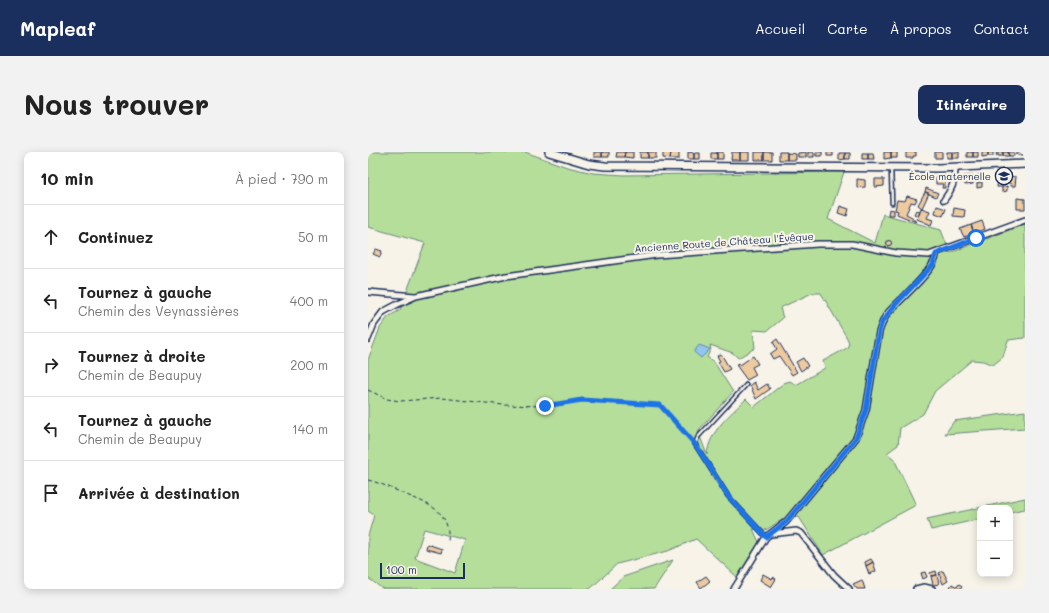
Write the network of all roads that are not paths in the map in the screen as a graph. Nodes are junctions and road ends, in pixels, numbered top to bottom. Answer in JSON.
{"nodes":[{"id":1,"x":549,"y":152,"type":"edge"},
{"id":2,"x":1025,"y":164,"type":"edge"},
{"id":3,"x":891,"y":167,"type":"junction"},
{"id":4,"x":955,"y":168,"type":"junction"},
{"id":5,"x":944,"y":200,"type":"dead end"},
{"id":6,"x":892,"y":203,"type":"dead end"},
{"id":7,"x":1025,"y":220,"type":"edge"},
{"id":8,"x":936,"y":254,"type":"junction"},
{"id":9,"x":368,"y":292,"type":"edge"},
{"id":10,"x":416,"y":296,"type":"junction"},
{"id":11,"x":368,"y":339,"type":"edge"},
{"id":12,"x":746,"y":385,"type":"dead end"},
{"id":13,"x":769,"y":535,"type":"junction"},
{"id":14,"x":734,"y":589,"type":"edge"},
{"id":15,"x":849,"y":589,"type":"edge"},
{"id":16,"x":916,"y":589,"type":"edge"},
{"id":17,"x":932,"y":589,"type":"edge"}],
"edges":[{"from":1,"to":3,"type":"main road"},
{"from":2,"to":4,"type":"main road"},
{"from":3,"to":4,"type":"main road"},
{"from":3,"to":6,"type":"lane"},
{"from":4,"to":5,"type":"street"},
{"from":7,"to":8,"type":"street","name":"Ancienne Route de Château l'Évêque"},
{"from":8,"to":10,"type":"street","name":"Ancienne Route de Château l'Évêque"},
{"from":8,"to":13,"type":"street"},
{"from":9,"to":10,"type":"street"},
{"from":10,"to":11,"type":"street","name":"Ancienne Route de Château l'Évêque"},
{"from":12,"to":13,"type":"lane"},
{"from":13,"to":14,"type":"street"},
{"from":13,"to":15,"type":"street"},
{"from":16,"to":17,"type":"street"}]}
